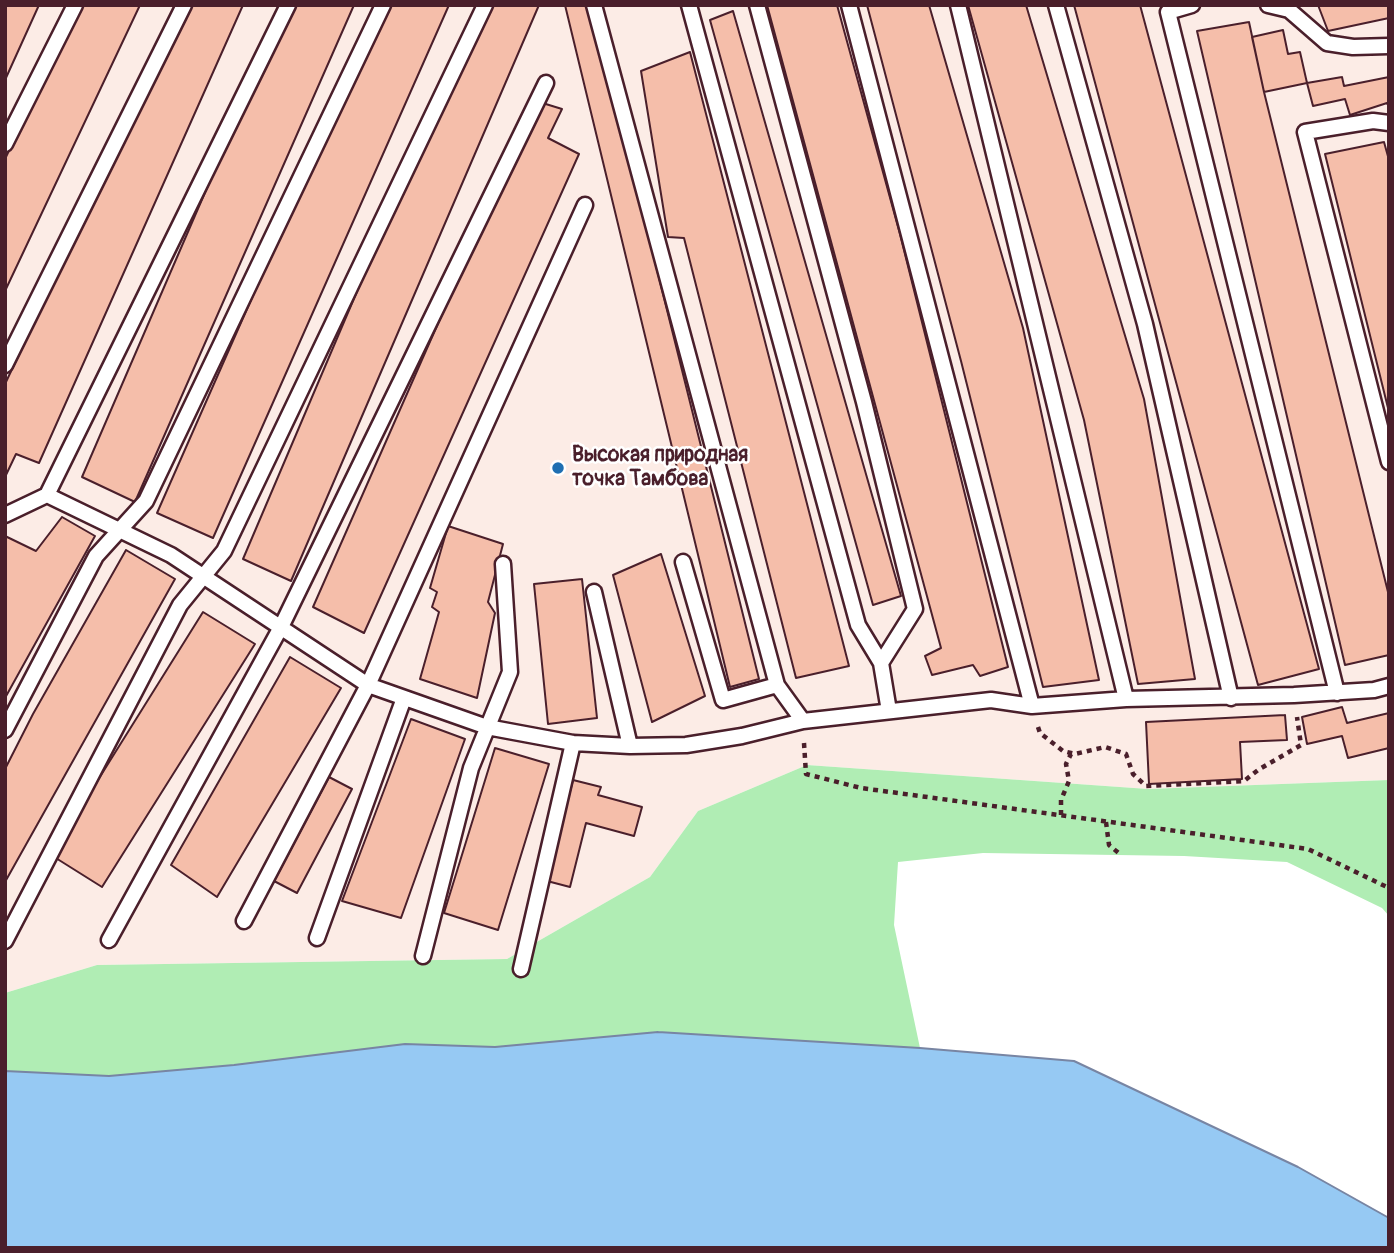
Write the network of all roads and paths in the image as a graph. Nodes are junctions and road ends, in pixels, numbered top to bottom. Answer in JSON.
{"nodes":[{"id":1,"x":75,"y":5,"type":"edge"},
{"id":2,"x":184,"y":5,"type":"edge"},
{"id":3,"x":288,"y":5,"type":"edge"},
{"id":4,"x":383,"y":5,"type":"edge"},
{"id":5,"x":485,"y":5,"type":"edge"},
{"id":6,"x":594,"y":5,"type":"edge"},
{"id":7,"x":689,"y":5,"type":"edge"},
{"id":8,"x":757,"y":5,"type":"edge"},
{"id":9,"x":849,"y":5,"type":"edge"},
{"id":10,"x":958,"y":5,"type":"edge"},
{"id":11,"x":1056,"y":5,"type":"edge"},
{"id":12,"x":1192,"y":5,"type":"edge"},
{"id":13,"x":1268,"y":5,"type":"edge"},
{"id":14,"x":1167,"y":9,"type":"edge"},
{"id":15,"x":1389,"y":46,"type":"edge"},
{"id":16,"x":546,"y":83,"type":"dead end"},
{"id":17,"x":1389,"y":123,"type":"edge"},
{"id":18,"x":5,"y":144,"type":"edge"},
{"id":19,"x":585,"y":205,"type":"dead end"},
{"id":20,"x":5,"y":365,"type":"edge"},
{"id":21,"x":1389,"y":462,"type":"edge"},
{"id":22,"x":47,"y":495,"type":"junction"},
{"id":23,"x":5,"y":515,"type":"edge"},
{"id":24,"x":120,"y":529,"type":"junction"},
{"id":25,"x":683,"y":562,"type":"dead end"},
{"id":26,"x":503,"y":564,"type":"dead end"},
{"id":27,"x":205,"y":576,"type":"junction"},
{"id":28,"x":594,"y":592,"type":"dead end"},
{"id":29,"x":281,"y":627,"type":"junction"},
{"id":30,"x":881,"y":663,"type":"junction"},
{"id":31,"x":368,"y":685,"type":"junction"},
{"id":32,"x":777,"y":685,"type":"junction"},
{"id":33,"x":1389,"y":686,"type":"edge"},
{"id":34,"x":1337,"y":693,"type":"junction"},
{"id":35,"x":1294,"y":695,"type":"junction"},
{"id":36,"x":404,"y":698,"type":"junction"},
{"id":37,"x":1231,"y":698,"type":"junction"},
{"id":38,"x":1126,"y":699,"type":"junction"},
{"id":39,"x":1032,"y":706,"type":"junction"},
{"id":40,"x":889,"y":711,"type":"junction"},
{"id":41,"x":803,"y":721,"type":"junction"},
{"id":42,"x":487,"y":727,"type":"junction"},
{"id":43,"x":5,"y":730,"type":"edge"},
{"id":44,"x":573,"y":743,"type":"junction"},
{"id":45,"x":630,"y":746,"type":"junction"},
{"id":46,"x":1071,"y":754,"type":"junction"},
{"id":47,"x":1061,"y":816,"type":"junction"},
{"id":48,"x":1107,"y":822,"type":"junction"},
{"id":49,"x":1121,"y":855,"type":"dead end"},
{"id":50,"x":1389,"y":888,"type":"edge"},
{"id":51,"x":244,"y":921,"type":"dead end"},
{"id":52,"x":317,"y":938,"type":"dead end"},
{"id":53,"x":109,"y":940,"type":"dead end"},
{"id":54,"x":5,"y":941,"type":"edge"},
{"id":55,"x":423,"y":956,"type":"dead end"},
{"id":56,"x":521,"y":969,"type":"dead end"}],
"edges":[{"from":1,"to":18,"type":"lane"},
{"from":2,"to":20,"type":"lane"},
{"from":3,"to":22,"type":"lane"},
{"from":4,"to":24,"type":"lane"},
{"from":5,"to":27,"type":"lane"},
{"from":6,"to":32,"type":"lane"},
{"from":7,"to":30,"type":"lane"},
{"from":8,"to":30,"type":"lane"},
{"from":9,"to":39,"type":"lane"},
{"from":10,"to":38,"type":"lane"},
{"from":11,"to":37,"type":"lane"},
{"from":12,"to":14,"type":"lane"},
{"from":13,"to":15,"type":"lane"},
{"from":14,"to":34,"type":"lane"},
{"from":16,"to":29,"type":"lane"},
{"from":17,"to":21,"type":"lane"},
{"from":19,"to":31,"type":"lane"},
{"from":22,"to":23,"type":"lane"},
{"from":22,"to":24,"type":"lane"},
{"from":24,"to":27,"type":"lane"},
{"from":24,"to":43,"type":"lane"},
{"from":25,"to":32,"type":"lane"},
{"from":26,"to":42,"type":"lane"},
{"from":27,"to":29,"type":"lane"},
{"from":27,"to":54,"type":"lane"},
{"from":28,"to":45,"type":"lane"},
{"from":29,"to":31,"type":"lane"},
{"from":29,"to":53,"type":"lane"},
{"from":30,"to":40,"type":"lane"},
{"from":31,"to":36,"type":"lane"},
{"from":31,"to":51,"type":"lane"},
{"from":32,"to":41,"type":"lane"},
{"from":33,"to":34,"type":"lane"},
{"from":34,"to":35,"type":"lane"},
{"from":35,"to":37,"type":"lane"},
{"from":35,"to":46,"type":"path"},
{"from":36,"to":42,"type":"lane"},
{"from":36,"to":52,"type":"lane"},
{"from":37,"to":38,"type":"lane"},
{"from":38,"to":39,"type":"lane"},
{"from":39,"to":40,"type":"lane"},
{"from":39,"to":46,"type":"path"},
{"from":40,"to":41,"type":"lane"},
{"from":41,"to":45,"type":"lane"},
{"from":41,"to":47,"type":"path"},
{"from":42,"to":44,"type":"lane"},
{"from":42,"to":55,"type":"lane"},
{"from":44,"to":45,"type":"lane"},
{"from":44,"to":56,"type":"lane"},
{"from":46,"to":47,"type":"path"},
{"from":47,"to":48,"type":"path"},
{"from":48,"to":49,"type":"path"},
{"from":48,"to":50,"type":"path"}]}
